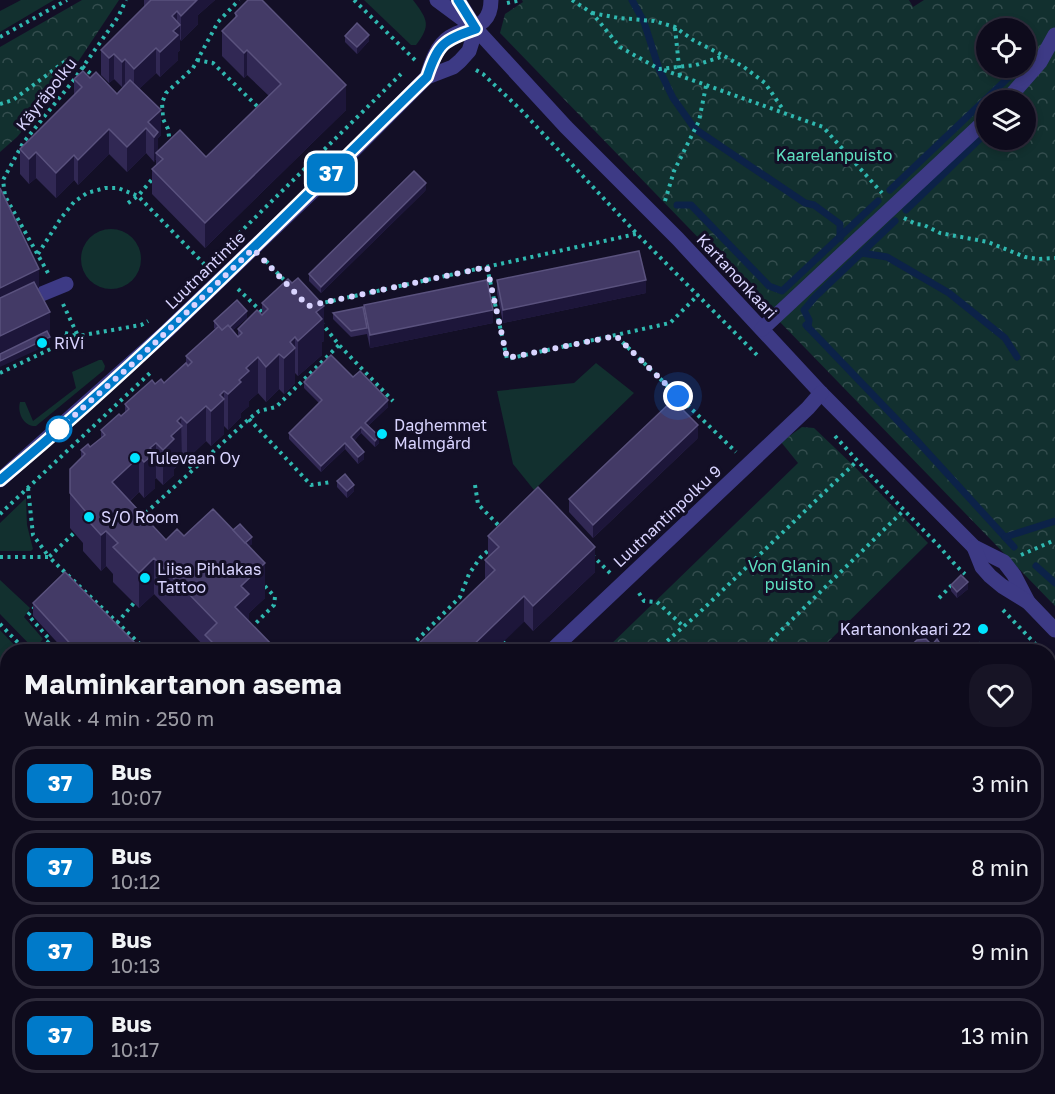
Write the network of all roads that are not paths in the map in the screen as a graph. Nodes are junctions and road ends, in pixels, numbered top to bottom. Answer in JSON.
{"nodes":[{"id":1,"x":437,"y":0,"type":"edge"},
{"id":2,"x":458,"y":0,"type":"edge"},
{"id":3,"x":498,"y":2,"type":"edge"},
{"id":4,"x":476,"y":29,"type":"junction"},
{"id":5,"x":1055,"y":35,"type":"edge"},
{"id":6,"x":427,"y":77,"type":"junction"},
{"id":7,"x":1016,"y":90,"type":"edge"},
{"id":8,"x":976,"y":129,"type":"edge"},
{"id":9,"x":60,"y":286,"type":"road end"},
{"id":10,"x":0,"y":311,"type":"edge"},
{"id":11,"x":762,"y":329,"type":"junction"},
{"id":12,"x":821,"y":393,"type":"junction"},
{"id":13,"x":0,"y":480,"type":"edge"},
{"id":14,"x":1055,"y":630,"type":"edge"},
{"id":15,"x":558,"y":644,"type":"edge"}],
"edges":[{"from":1,"to":4,"type":"street","name":"Kartanonkaari"},
{"from":2,"to":4,"type":"street","name":"Kartanonkaari"},
{"from":3,"to":4,"type":"street"},
{"from":4,"to":6,"type":"street","name":"Luutnantintie"},
{"from":4,"to":6,"type":"street","name":"Luutnantintie"},
{"from":4,"to":11,"type":"street","name":"Kartanonkaari"},
{"from":5,"to":7,"type":"street"},
{"from":6,"to":13,"type":"street","name":"Luutnantintie"},
{"from":8,"to":11,"type":"street"},
{"from":9,"to":10,"type":"street"},
{"from":11,"to":12,"type":"street","name":"Kartanonkaari"},
{"from":12,"to":14,"type":"street","name":"Kartanonkaari"},
{"from":12,"to":15,"type":"street","name":"Luutnantinpolku 9"}]}
